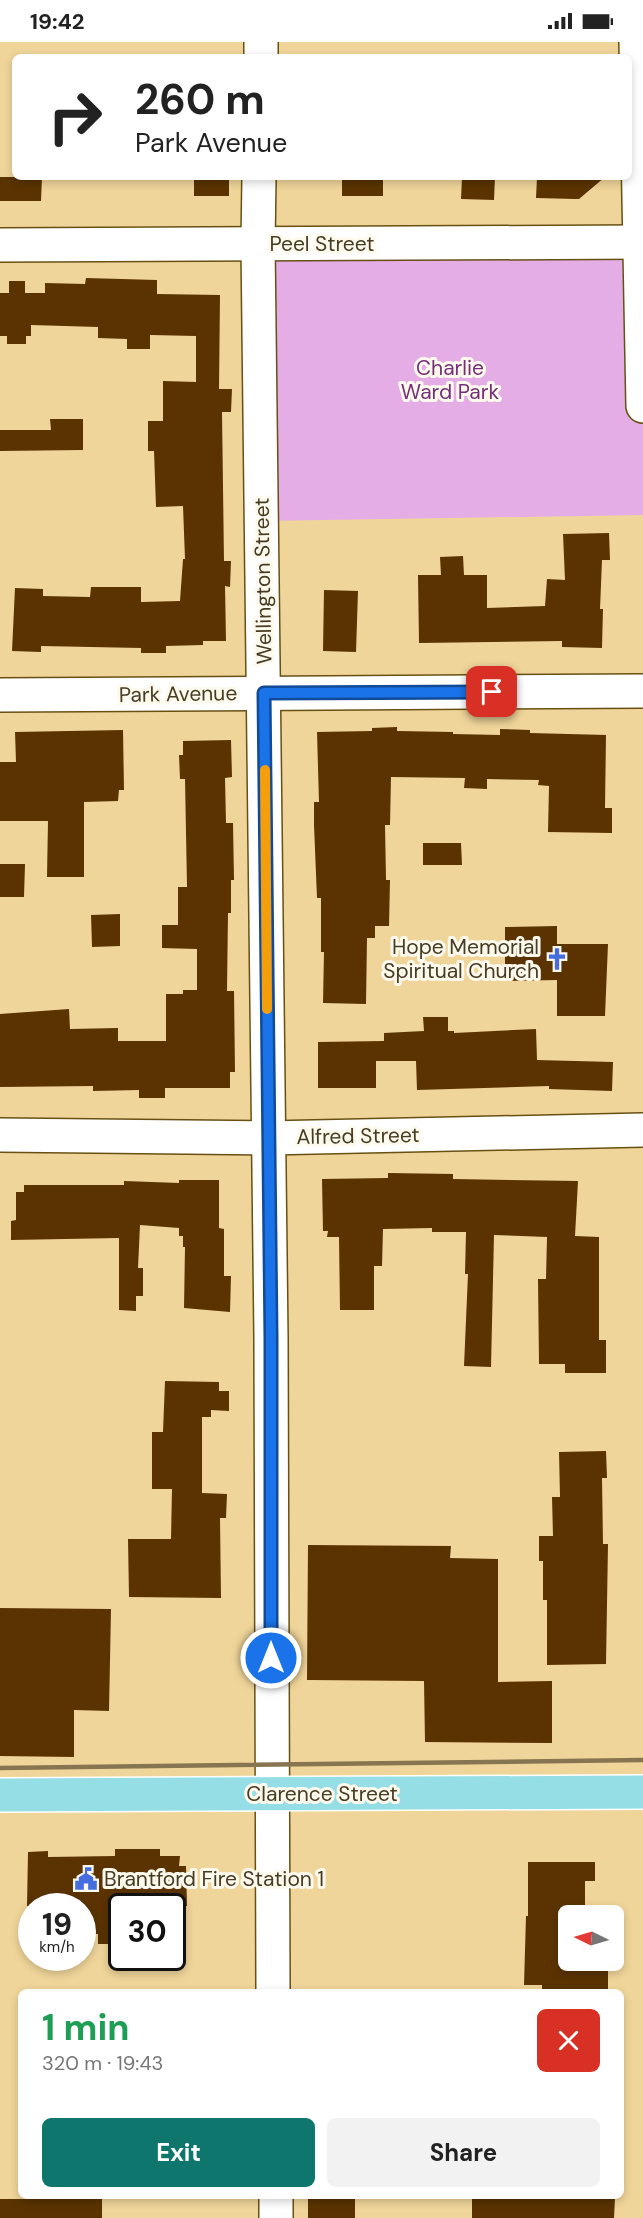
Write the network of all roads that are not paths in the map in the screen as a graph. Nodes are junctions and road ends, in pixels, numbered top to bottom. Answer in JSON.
{"nodes":[{"id":1,"x":636,"y":42,"type":"edge"},
{"id":2,"x":259,"y":180,"type":"edge"},
{"id":3,"x":641,"y":242,"type":"edge"},
{"id":4,"x":258,"y":244,"type":"junction"},
{"id":5,"x":0,"y":245,"type":"edge"},
{"id":6,"x":643,"y":406,"type":"edge"},
{"id":7,"x":643,"y":691,"type":"edge"},
{"id":8,"x":264,"y":693,"type":"junction"},
{"id":9,"x":0,"y":695,"type":"edge"},
{"id":10,"x":643,"y":1130,"type":"edge"},
{"id":11,"x":0,"y":1135,"type":"edge"},
{"id":12,"x":268,"y":1138,"type":"junction"},
{"id":13,"x":643,"y":1792,"type":"edge"},
{"id":14,"x":273,"y":1793,"type":"junction"},
{"id":15,"x":0,"y":1795,"type":"edge"},
{"id":16,"x":273,"y":1989,"type":"edge"},
{"id":17,"x":276,"y":2199,"type":"edge"},
{"id":18,"x":276,"y":2218,"type":"edge"}],
"edges":[{"from":1,"to":3,"type":"street"},
{"from":2,"to":4,"type":"street","name":"Wellington Street"},
{"from":3,"to":4,"type":"street","name":"Peel Street"},
{"from":3,"to":6,"type":"street"},
{"from":4,"to":5,"type":"street","name":"Peel Street"},
{"from":4,"to":8,"type":"street","name":"Wellington Street"},
{"from":7,"to":8,"type":"street","name":"Park Avenue"},
{"from":8,"to":9,"type":"street","name":"Park Avenue"},
{"from":8,"to":12,"type":"street","name":"Wellington Street"},
{"from":10,"to":12,"type":"street","name":"Alfred Street"},
{"from":11,"to":12,"type":"street","name":"Alfred Street"},
{"from":12,"to":14,"type":"street","name":"Wellington Street"},
{"from":13,"to":14,"type":"main road","name":"Clarence Street"},
{"from":14,"to":15,"type":"main road","name":"Clarence Street"},
{"from":14,"to":16,"type":"street","name":"Wellington Street"},
{"from":17,"to":18,"type":"street"}]}
